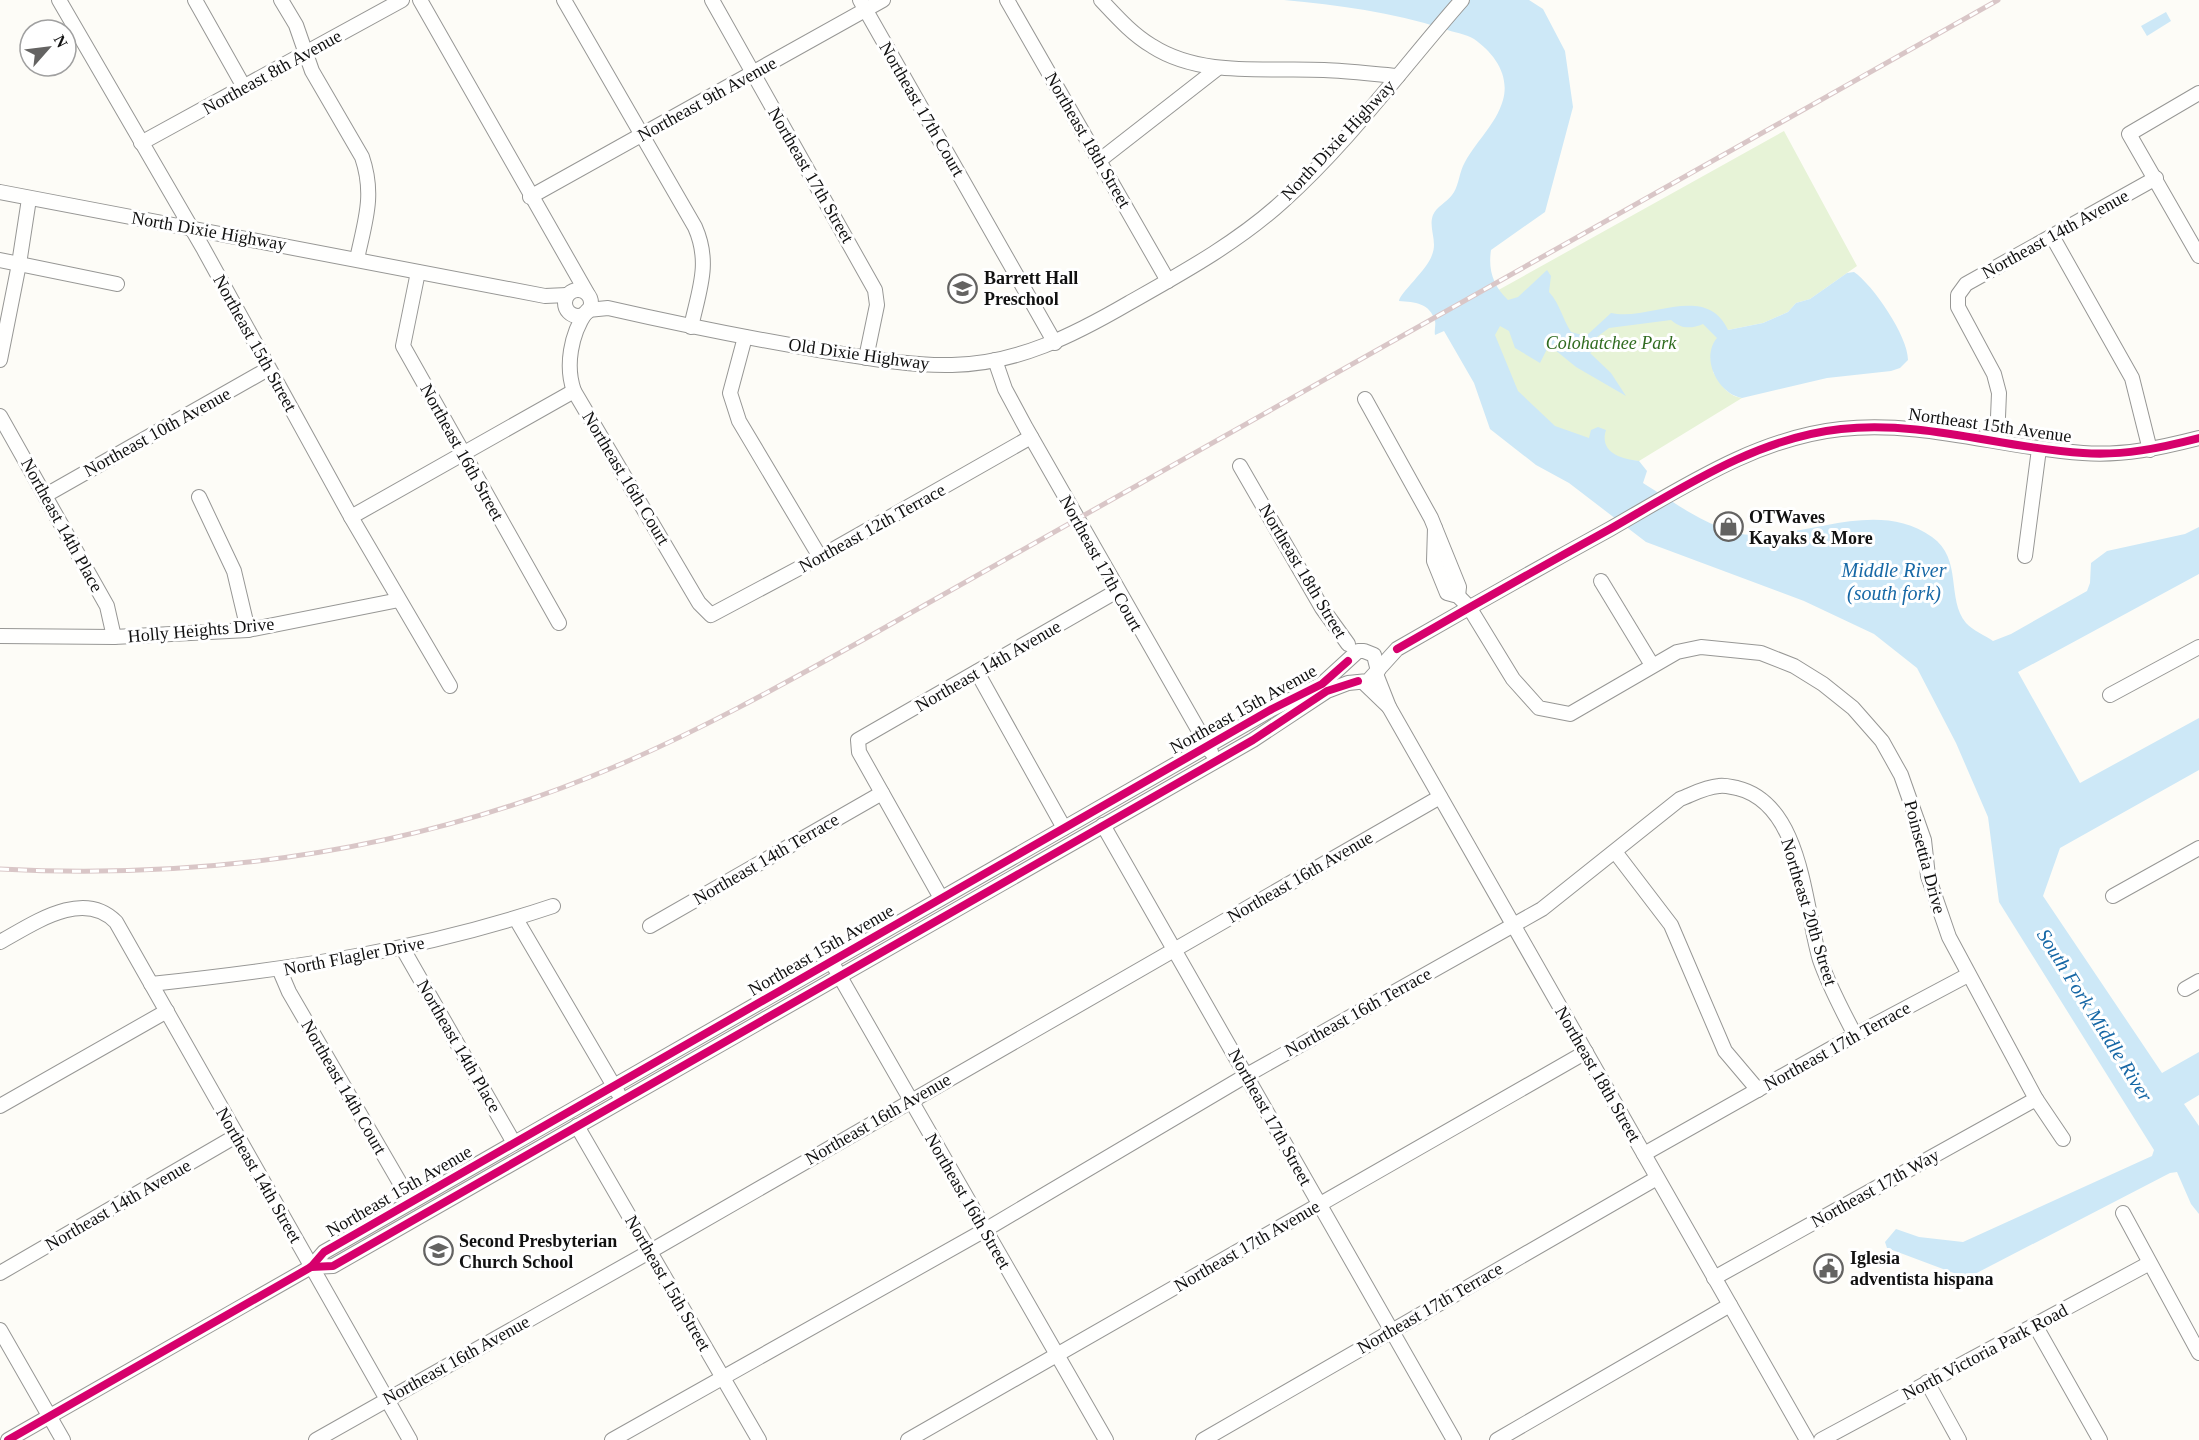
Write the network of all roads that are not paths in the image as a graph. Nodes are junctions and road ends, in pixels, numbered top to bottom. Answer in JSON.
{"nodes":[{"id":1,"x":59,"y":0,"type":"edge"},
{"id":2,"x":195,"y":0,"type":"edge"},
{"id":3,"x":281,"y":0,"type":"edge"},
{"id":4,"x":402,"y":0,"type":"edge"},
{"id":5,"x":420,"y":0,"type":"edge"},
{"id":6,"x":564,"y":0,"type":"edge"},
{"id":7,"x":712,"y":0,"type":"edge"},
{"id":8,"x":883,"y":0,"type":"edge"},
{"id":9,"x":1007,"y":0,"type":"edge"},
{"id":10,"x":1101,"y":0,"type":"edge"},
{"id":11,"x":1462,"y":0,"type":"edge"},
{"id":12,"x":863,"y":5,"type":"edge"},
{"id":13,"x":306,"y":53,"type":"junction"},
{"id":14,"x":1218,"y":68,"type":"junction"},
{"id":15,"x":753,"y":73,"type":"junction"},
{"id":16,"x":1398,"y":76,"type":"junction"},
{"id":17,"x":244,"y":87,"type":"junction"},
{"id":18,"x":2199,"y":93,"type":"edge"},
{"id":19,"x":642,"y":135,"type":"junction"},
{"id":20,"x":141,"y":143,"type":"junction"},
{"id":21,"x":1100,"y":159,"type":"junction"},
{"id":22,"x":2156,"y":178,"type":"junction"},
{"id":23,"x":0,"y":192,"type":"edge"},
{"id":24,"x":530,"y":197,"type":"junction"},
{"id":25,"x":29,"y":199,"type":"junction"},
{"id":26,"x":190,"y":227,"type":"junction"},
{"id":27,"x":2052,"y":237,"type":"junction"},
{"id":28,"x":2199,"y":256,"type":"edge"},
{"id":29,"x":357,"y":259,"type":"junction"},
{"id":30,"x":0,"y":261,"type":"edge"},
{"id":31,"x":19,"y":264,"type":"junction"},
{"id":32,"x":572,"y":270,"type":"junction"},
{"id":33,"x":418,"y":272,"type":"junction"},
{"id":34,"x":1168,"y":281,"type":"junction"},
{"id":35,"x":117,"y":284,"type":"dead end"},
{"id":36,"x":569,"y":302,"type":"junction"},
{"id":37,"x":588,"y":303,"type":"junction"},
{"id":38,"x":691,"y":327,"type":"junction"},
{"id":39,"x":575,"y":333,"type":"junction"},
{"id":40,"x":745,"y":337,"type":"junction"},
{"id":41,"x":1055,"y":343,"type":"junction"},
{"id":42,"x":866,"y":358,"type":"junction"},
{"id":43,"x":0,"y":360,"type":"edge"},
{"id":44,"x":995,"y":360,"type":"junction"},
{"id":45,"x":268,"y":369,"type":"junction"},
{"id":46,"x":574,"y":391,"type":"junction"},
{"id":47,"x":1365,"y":399,"type":"dead end"},
{"id":48,"x":0,"y":416,"type":"edge"},
{"id":49,"x":1031,"y":437,"type":"junction"},
{"id":50,"x":2199,"y":438,"type":"edge"},
{"id":51,"x":1997,"y":441,"type":"junction"},
{"id":52,"x":2038,"y":449,"type":"junction"},
{"id":53,"x":2150,"y":450,"type":"junction"},
{"id":54,"x":464,"y":455,"type":"junction"},
{"id":55,"x":1240,"y":466,"type":"dead end"},
{"id":56,"x":46,"y":495,"type":"junction"},
{"id":57,"x":199,"y":497,"type":"dead end"},
{"id":58,"x":351,"y":517,"type":"junction"},
{"id":59,"x":2025,"y":556,"type":"dead end"},
{"id":60,"x":820,"y":557,"type":"junction"},
{"id":61,"x":1600,"y":581,"type":"dead end"},
{"id":62,"x":1117,"y":591,"type":"junction"},
{"id":63,"x":399,"y":600,"type":"junction"},
{"id":64,"x":1469,"y":607,"type":"junction"},
{"id":65,"x":711,"y":615,"type":"joint"},
{"id":66,"x":559,"y":623,"type":"dead end"},
{"id":67,"x":248,"y":630,"type":"junction"},
{"id":68,"x":0,"y":636,"type":"edge"},
{"id":69,"x":114,"y":637,"type":"junction"},
{"id":70,"x":1347,"y":644,"type":"junction"},
{"id":71,"x":2199,"y":647,"type":"edge"},
{"id":72,"x":1397,"y":649,"type":"junction"},
{"id":73,"x":1367,"y":652,"type":"junction"},
{"id":74,"x":1349,"y":660,"type":"junction"},
{"id":75,"x":1652,"y":665,"type":"junction"},
{"id":76,"x":977,"y":672,"type":"junction"},
{"id":77,"x":1377,"y":672,"type":"junction"},
{"id":78,"x":1361,"y":682,"type":"junction"},
{"id":79,"x":450,"y":686,"type":"dead end"},
{"id":80,"x":2110,"y":695,"type":"dead end"},
{"id":81,"x":1389,"y":707,"type":"junction"},
{"id":82,"x":1207,"y":746,"type":"junction"},
{"id":83,"x":1216,"y":761,"type":"junction"},
{"id":84,"x":1722,"y":785,"type":"joint"},
{"id":85,"x":882,"y":793,"type":"junction"},
{"id":86,"x":1440,"y":797,"type":"junction"},
{"id":87,"x":1103,"y":825,"type":"junction"},
{"id":88,"x":1064,"y":828,"type":"junction"},
{"id":89,"x":2199,"y":848,"type":"edge"},
{"id":90,"x":1616,"y":853,"type":"junction"},
{"id":91,"x":2112,"y":897,"type":"dead end"},
{"id":92,"x":941,"y":898,"type":"junction"},
{"id":93,"x":553,"y":906,"type":"dead end"},
{"id":94,"x":516,"y":919,"type":"junction"},
{"id":95,"x":1513,"y":925,"type":"junction"},
{"id":96,"x":650,"y":926,"type":"dead end"},
{"id":97,"x":0,"y":942,"type":"edge"},
{"id":98,"x":403,"y":949,"type":"junction"},
{"id":99,"x":1175,"y":949,"type":"junction"},
{"id":100,"x":831,"y":961,"type":"junction"},
{"id":101,"x":279,"y":971,"type":"junction"},
{"id":102,"x":1968,"y":975,"type":"junction"},
{"id":103,"x":840,"y":976,"type":"junction"},
{"id":104,"x":2199,"y":981,"type":"edge"},
{"id":105,"x":151,"y":984,"type":"junction"},
{"id":106,"x":2186,"y":989,"type":"dead end"},
{"id":107,"x":166,"y":1011,"type":"junction"},
{"id":108,"x":1855,"y":1035,"type":"junction"},
{"id":109,"x":1586,"y":1052,"type":"junction"},
{"id":110,"x":1247,"y":1075,"type":"junction"},
{"id":111,"x":614,"y":1086,"type":"junction"},
{"id":112,"x":1758,"y":1090,"type":"junction"},
{"id":113,"x":2036,"y":1099,"type":"junction"},
{"id":114,"x":622,"y":1100,"type":"junction"},
{"id":115,"x":911,"y":1100,"type":"junction"},
{"id":116,"x":0,"y":1106,"type":"edge"},
{"id":117,"x":577,"y":1126,"type":"junction"},
{"id":118,"x":237,"y":1136,"type":"junction"},
{"id":119,"x":2063,"y":1139,"type":"dead end"},
{"id":120,"x":514,"y":1143,"type":"junction"},
{"id":121,"x":1644,"y":1154,"type":"junction"},
{"id":122,"x":1657,"y":1178,"type":"junction"},
{"id":123,"x":411,"y":1202,"type":"junction"},
{"id":124,"x":1319,"y":1204,"type":"junction"},
{"id":125,"x":2123,"y":1213,"type":"dead end"},
{"id":126,"x":985,"y":1230,"type":"junction"},
{"id":127,"x":649,"y":1252,"type":"junction"},
{"id":128,"x":2148,"y":1264,"type":"junction"},
{"id":129,"x":311,"y":1267,"type":"junction"},
{"id":130,"x":0,"y":1273,"type":"edge"},
{"id":131,"x":1714,"y":1278,"type":"junction"},
{"id":132,"x":1730,"y":1305,"type":"junction"},
{"id":133,"x":2035,"y":1325,"type":"junction"},
{"id":134,"x":0,"y":1330,"type":"edge"},
{"id":135,"x":1392,"y":1330,"type":"junction"},
{"id":136,"x":2199,"y":1353,"type":"edge"},
{"id":137,"x":1058,"y":1356,"type":"junction"},
{"id":138,"x":722,"y":1376,"type":"junction"},
{"id":139,"x":1927,"y":1382,"type":"junction"},
{"id":140,"x":387,"y":1400,"type":"junction"},
{"id":141,"x":49,"y":1416,"type":"junction"},
{"id":142,"x":1800,"y":1438,"type":"edge"},
{"id":143,"x":8,"y":1440,"type":"edge"},
{"id":144,"x":63,"y":1440,"type":"edge"},
{"id":145,"x":316,"y":1440,"type":"edge"},
{"id":146,"x":410,"y":1440,"type":"edge"},
{"id":147,"x":612,"y":1440,"type":"edge"},
{"id":148,"x":759,"y":1440,"type":"edge"},
{"id":149,"x":908,"y":1440,"type":"edge"},
{"id":150,"x":1106,"y":1440,"type":"edge"},
{"id":151,"x":1203,"y":1440,"type":"edge"},
{"id":152,"x":1454,"y":1440,"type":"edge"},
{"id":153,"x":1497,"y":1440,"type":"edge"},
{"id":154,"x":1821,"y":1440,"type":"edge"},
{"id":155,"x":1959,"y":1440,"type":"edge"},
{"id":156,"x":2100,"y":1440,"type":"edge"}],
"edges":[{"from":1,"to":20,"type":"street","name":"Northeast 15th Street"},
{"from":2,"to":17,"type":"street"},
{"from":3,"to":13,"type":"street"},
{"from":4,"to":13,"type":"street","name":"Northeast 8th Avenue"},
{"from":5,"to":24,"type":"street","name":"Northeast 16th Court"},
{"from":6,"to":19,"type":"street"},
{"from":7,"to":15,"type":"street","name":"Northeast 17th Street"},
{"from":8,"to":12,"type":"street","name":"Northeast 9th Avenue"},
{"from":9,"to":21,"type":"street","name":"Northeast 18th Street"},
{"from":10,"to":14,"type":"street"},
{"from":11,"to":16,"type":"street","name":"North Dixie Highway"},
{"from":12,"to":15,"type":"street","name":"Northeast 9th Avenue"},
{"from":12,"to":41,"type":"street","name":"Northeast 17th Court"},
{"from":13,"to":17,"type":"street","name":"Northeast 8th Avenue"},
{"from":13,"to":29,"type":"street"},
{"from":14,"to":16,"type":"street"},
{"from":14,"to":21,"type":"street"},
{"from":15,"to":19,"type":"street","name":"Northeast 9th Avenue"},
{"from":15,"to":42,"type":"street","name":"Northeast 17th Street"},
{"from":16,"to":34,"type":"street","name":"North Dixie Highway"},
{"from":17,"to":20,"type":"street","name":"Northeast 8th Avenue"},
{"from":18,"to":22,"type":"street"},
{"from":19,"to":24,"type":"street","name":"Northeast 9th Avenue"},
{"from":19,"to":38,"type":"street"},
{"from":20,"to":26,"type":"street","name":"Northeast 15th Street"},
{"from":21,"to":34,"type":"street","name":"Northeast 18th Street"},
{"from":22,"to":27,"type":"street","name":"Northeast 14th Avenue"},
{"from":22,"to":28,"type":"street"},
{"from":23,"to":25,"type":"street","name":"North Dixie Highway"},
{"from":24,"to":32,"type":"street","name":"Northeast 16th Court"},
{"from":25,"to":26,"type":"street","name":"North Dixie Highway"},
{"from":25,"to":31,"type":"street"},
{"from":26,"to":29,"type":"street","name":"North Dixie Highway"},
{"from":26,"to":45,"type":"street","name":"Northeast 15th Street"},
{"from":27,"to":51,"type":"street","name":"Northeast 14th Avenue"},
{"from":27,"to":53,"type":"street"},
{"from":29,"to":33,"type":"street","name":"North Dixie Highway"},
{"from":30,"to":31,"type":"street"},
{"from":31,"to":35,"type":"street"},
{"from":31,"to":43,"type":"street"},
{"from":32,"to":36,"type":"street","name":"Northeast 16th Court"},
{"from":32,"to":37,"type":"street","name":"Northeast 16th Court"},
{"from":33,"to":36,"type":"street"},
{"from":33,"to":54,"type":"street","name":"Northeast 16th Street"},
{"from":34,"to":41,"type":"street","name":"Old Dixie Highway"},
{"from":36,"to":37,"type":"street"},
{"from":36,"to":37,"type":"street"},
{"from":36,"to":39,"type":"street","name":"Northeast 16th Court"},
{"from":37,"to":38,"type":"street","name":"Old Dixie Highway"},
{"from":37,"to":39,"type":"street","name":"Northeast 16th Court"},
{"from":38,"to":40,"type":"street","name":"Old Dixie Highway"},
{"from":39,"to":46,"type":"street","name":"Northeast 16th Court"},
{"from":40,"to":42,"type":"street","name":"Old Dixie Highway"},
{"from":40,"to":60,"type":"street"},
{"from":41,"to":44,"type":"street","name":"Old Dixie Highway"},
{"from":42,"to":44,"type":"street","name":"Old Dixie Highway"},
{"from":44,"to":49,"type":"street","name":"Northeast 17th Court"},
{"from":45,"to":56,"type":"street","name":"Northeast 10th Avenue"},
{"from":45,"to":58,"type":"street","name":"Northeast 15th Street"},
{"from":46,"to":54,"type":"street"},
{"from":46,"to":65,"type":"street","name":"Northeast 16th Court"},
{"from":47,"to":64,"type":"street","name":"Poinsettia Drive"},
{"from":48,"to":56,"type":"street","name":"Northeast 14th Place"},
{"from":49,"to":60,"type":"street","name":"Northeast 12th Terrace"},
{"from":49,"to":62,"type":"street","name":"Northeast 17th Court"},
{"from":50,"to":53,"type":"street","name":"Northeast 15th Avenue"},
{"from":51,"to":52,"type":"street","name":"Northeast 15th Avenue"},
{"from":51,"to":64,"type":"street","name":"Northeast 15th Avenue"},
{"from":52,"to":53,"type":"street","name":"Northeast 15th Avenue"},
{"from":52,"to":59,"type":"street"},
{"from":54,"to":58,"type":"street"},
{"from":54,"to":66,"type":"street","name":"Northeast 16th Street"},
{"from":55,"to":70,"type":"street","name":"Northeast 18th Street"},
{"from":56,"to":69,"type":"street","name":"Northeast 14th Place"},
{"from":57,"to":67,"type":"street"},
{"from":58,"to":63,"type":"street","name":"Northeast 15th Street"},
{"from":60,"to":65,"type":"street","name":"Northeast 12th Terrace"},
{"from":61,"to":75,"type":"street"},
{"from":62,"to":76,"type":"street","name":"Northeast 14th Avenue"},
{"from":62,"to":82,"type":"street","name":"Northeast 17th Court"},
{"from":63,"to":67,"type":"street","name":"Holly Heights Drive"},
{"from":63,"to":79,"type":"street","name":"Northeast 15th Street"},
{"from":64,"to":72,"type":"street","name":"Northeast 15th Avenue"},
{"from":64,"to":75,"type":"street","name":"Poinsettia Drive"},
{"from":67,"to":69,"type":"street","name":"Holly Heights Drive"},
{"from":68,"to":69,"type":"street","name":"Holly Heights Drive"},
{"from":70,"to":73,"type":"street","name":"Northeast 18th Street"},
{"from":70,"to":74,"type":"street","name":"Northeast 18th Street"},
{"from":71,"to":80,"type":"street"},
{"from":72,"to":73,"type":"street","name":"Northeast 15th Avenue"},
{"from":72,"to":77,"type":"street","name":"Northeast 15th Avenue"},
{"from":73,"to":74,"type":"street"},
{"from":73,"to":77,"type":"street"},
{"from":74,"to":78,"type":"street"},
{"from":74,"to":82,"type":"street","name":"Northeast 15th Avenue"},
{"from":75,"to":102,"type":"street","name":"Poinsettia Drive"},
{"from":76,"to":85,"type":"street","name":"Northeast 14th Avenue"},
{"from":76,"to":88,"type":"street"},
{"from":77,"to":78,"type":"street"},
{"from":77,"to":81,"type":"street","name":"Northeast 18th Street"},
{"from":78,"to":81,"type":"street","name":"Northeast 18th Street"},
{"from":78,"to":83,"type":"street","name":"Northeast 15th Avenue"},
{"from":81,"to":86,"type":"street","name":"Northeast 18th Street"},
{"from":82,"to":83,"type":"street","name":"Northeast 17th Court"},
{"from":82,"to":88,"type":"street","name":"Northeast 15th Avenue"},
{"from":83,"to":87,"type":"street","name":"Northeast 15th Avenue"},
{"from":84,"to":90,"type":"street","name":"Northeast 16th Terrace"},
{"from":84,"to":108,"type":"street","name":"Northeast 20th Street"},
{"from":85,"to":92,"type":"street"},
{"from":85,"to":96,"type":"street","name":"Northeast 14th Terrace"},
{"from":86,"to":95,"type":"street","name":"Northeast 18th Street"},
{"from":86,"to":99,"type":"street","name":"Northeast 16th Avenue"},
{"from":87,"to":99,"type":"street","name":"Northeast 17th Street"},
{"from":87,"to":103,"type":"street","name":"Northeast 15th Avenue"},
{"from":88,"to":92,"type":"street","name":"Northeast 15th Avenue"},
{"from":89,"to":91,"type":"street"},
{"from":90,"to":95,"type":"street","name":"Northeast 16th Terrace"},
{"from":90,"to":112,"type":"street"},
{"from":92,"to":100,"type":"street","name":"Northeast 15th Avenue"},
{"from":93,"to":94,"type":"street","name":"North Flagler Drive"},
{"from":94,"to":98,"type":"street","name":"North Flagler Drive"},
{"from":94,"to":111,"type":"street"},
{"from":95,"to":109,"type":"street","name":"Northeast 18th Street"},
{"from":95,"to":110,"type":"street","name":"Northeast 16th Terrace"},
{"from":97,"to":105,"type":"street","name":"Northeast 14th Street"},
{"from":98,"to":101,"type":"street","name":"North Flagler Drive"},
{"from":98,"to":120,"type":"street","name":"Northeast 14th Place"},
{"from":99,"to":110,"type":"street","name":"Northeast 17th Street"},
{"from":99,"to":115,"type":"street","name":"Northeast 16th Avenue"},
{"from":100,"to":103,"type":"street","name":"Northeast 16th Street"},
{"from":100,"to":111,"type":"street","name":"Northeast 15th Avenue"},
{"from":101,"to":105,"type":"street","name":"North Flagler Drive"},
{"from":101,"to":123,"type":"street","name":"Northeast 14th Court"},
{"from":102,"to":108,"type":"street","name":"Northeast 17th Terrace"},
{"from":102,"to":113,"type":"street","name":"Poinsettia Drive"},
{"from":103,"to":114,"type":"street","name":"Northeast 15th Avenue"},
{"from":103,"to":115,"type":"street","name":"Northeast 16th Street"},
{"from":104,"to":106,"type":"street"},
{"from":105,"to":107,"type":"street","name":"Northeast 14th Street"},
{"from":107,"to":116,"type":"street"},
{"from":107,"to":118,"type":"street","name":"Northeast 14th Street"},
{"from":108,"to":112,"type":"street","name":"Northeast 17th Terrace"},
{"from":109,"to":121,"type":"street","name":"Northeast 18th Street"},
{"from":109,"to":124,"type":"street","name":"Northeast 17th Avenue"},
{"from":110,"to":124,"type":"street","name":"Northeast 17th Street"},
{"from":110,"to":126,"type":"street","name":"Northeast 16th Terrace"},
{"from":111,"to":114,"type":"street"},
{"from":111,"to":120,"type":"street","name":"Northeast 15th Avenue"},
{"from":112,"to":121,"type":"street","name":"Northeast 17th Terrace"},
{"from":113,"to":119,"type":"street","name":"Poinsettia Drive"},
{"from":113,"to":131,"type":"street","name":"Northeast 17th Way"},
{"from":114,"to":117,"type":"street","name":"Northeast 15th Avenue"},
{"from":115,"to":126,"type":"street","name":"Northeast 16th Street"},
{"from":115,"to":127,"type":"street","name":"Northeast 16th Avenue"},
{"from":117,"to":127,"type":"street","name":"Northeast 15th Street"},
{"from":117,"to":129,"type":"street","name":"Northeast 15th Avenue"},
{"from":118,"to":129,"type":"street","name":"Northeast 14th Street"},
{"from":118,"to":130,"type":"street","name":"Northeast 14th Avenue"},
{"from":120,"to":123,"type":"street","name":"Northeast 15th Avenue"},
{"from":121,"to":122,"type":"street","name":"Northeast 18th Street"},
{"from":122,"to":131,"type":"street","name":"Northeast 18th Street"},
{"from":122,"to":135,"type":"street","name":"Northeast 17th Terrace"},
{"from":123,"to":129,"type":"street","name":"Northeast 15th Avenue"},
{"from":124,"to":135,"type":"street","name":"Northeast 17th Street"},
{"from":124,"to":137,"type":"street","name":"Northeast 17th Avenue"},
{"from":125,"to":128,"type":"street"},
{"from":126,"to":137,"type":"street","name":"Northeast 16th Street"},
{"from":126,"to":138,"type":"street","name":"Northeast 16th Terrace"},
{"from":127,"to":138,"type":"street","name":"Northeast 15th Street"},
{"from":127,"to":140,"type":"street","name":"Northeast 16th Avenue"},
{"from":128,"to":133,"type":"street","name":"North Victoria Park Road"},
{"from":128,"to":136,"type":"street"},
{"from":129,"to":140,"type":"street","name":"Northeast 14th Street"},
{"from":129,"to":141,"type":"street","name":"Northeast 15th Avenue"},
{"from":131,"to":132,"type":"street","name":"Northeast 18th Street"},
{"from":132,"to":142,"type":"street","name":"Northeast 18th Street"},
{"from":132,"to":153,"type":"street"},
{"from":133,"to":139,"type":"street","name":"North Victoria Park Road"},
{"from":133,"to":156,"type":"street"},
{"from":134,"to":141,"type":"street"},
{"from":135,"to":151,"type":"street","name":"Northeast 17th Terrace"},
{"from":135,"to":152,"type":"street","name":"Northeast 17th Street"},
{"from":137,"to":149,"type":"street","name":"Northeast 17th Avenue"},
{"from":137,"to":150,"type":"street","name":"Northeast 16th Street"},
{"from":138,"to":147,"type":"street","name":"Northeast 16th Terrace"},
{"from":138,"to":148,"type":"street","name":"Northeast 15th Street"},
{"from":139,"to":154,"type":"street","name":"North Victoria Park Road"},
{"from":139,"to":155,"type":"street"},
{"from":140,"to":145,"type":"street","name":"Northeast 16th Avenue"},
{"from":140,"to":146,"type":"street","name":"Northeast 14th Street"},
{"from":141,"to":143,"type":"street","name":"Northeast 15th Avenue"},
{"from":141,"to":144,"type":"street"}]}
